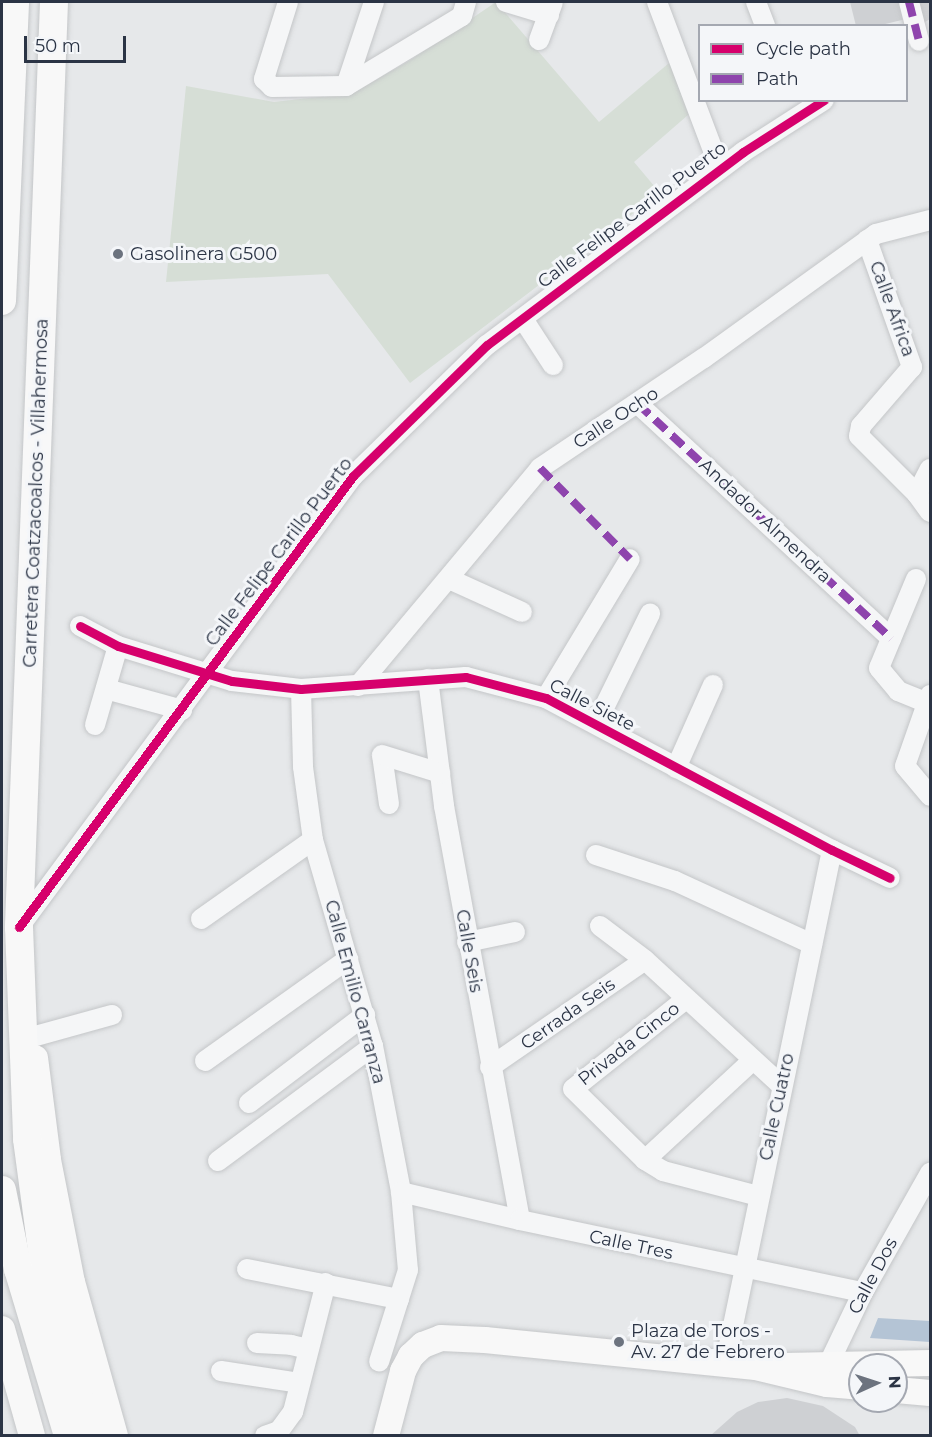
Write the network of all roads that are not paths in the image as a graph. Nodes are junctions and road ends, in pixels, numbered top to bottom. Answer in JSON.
{"nodes":[{"id":1,"x":15,"y":2,"type":"edge"},
{"id":2,"x":54,"y":2,"type":"edge"},
{"id":3,"x":288,"y":2,"type":"edge"},
{"id":4,"x":374,"y":2,"type":"edge"},
{"id":5,"x":466,"y":2,"type":"edge"},
{"id":6,"x":506,"y":2,"type":"edge"},
{"id":7,"x":657,"y":2,"type":"edge"},
{"id":8,"x":756,"y":2,"type":"edge"},
{"id":9,"x":909,"y":2,"type":"edge"},
{"id":10,"x":551,"y":8,"type":"edge"},
{"id":11,"x":764,"y":24,"type":"edge"},
{"id":12,"x":539,"y":40,"type":"dead end"},
{"id":13,"x":919,"y":41,"type":"edge"},
{"id":14,"x":346,"y":86,"type":"junction"},
{"id":15,"x":817,"y":102,"type":"edge"},
{"id":16,"x":796,"y":108,"type":"edge"},
{"id":17,"x":720,"y":168,"type":"junction"},
{"id":18,"x":930,"y":220,"type":"edge"},
{"id":19,"x":867,"y":240,"type":"junction"},
{"id":20,"x":2,"y":302,"type":"edge"},
{"id":21,"x":523,"y":319,"type":"junction"},
{"id":22,"x":553,"y":365,"type":"dead end"},
{"id":23,"x":638,"y":404,"type":"junction"},
{"id":24,"x":930,"y":469,"type":"edge"},
{"id":25,"x":917,"y":494,"type":"junction"},
{"id":26,"x":930,"y":512,"type":"edge"},
{"id":27,"x":630,"y":559,"type":"dead end"},
{"id":28,"x":449,"y":579,"type":"junction"},
{"id":29,"x":916,"y":579,"type":"dead end"},
{"id":30,"x":522,"y":612,"type":"dead end"},
{"id":31,"x":650,"y":614,"type":"dead end"},
{"id":32,"x":80,"y":626,"type":"dead end"},
{"id":33,"x":891,"y":638,"type":"junction"},
{"id":34,"x":118,"y":646,"type":"junction"},
{"id":35,"x":209,"y":674,"type":"junction"},
{"id":36,"x":428,"y":679,"type":"junction"},
{"id":37,"x":713,"y":685,"type":"dead end"},
{"id":38,"x":358,"y":686,"type":"junction"},
{"id":39,"x":106,"y":689,"type":"junction"},
{"id":40,"x":301,"y":689,"type":"junction"},
{"id":41,"x":546,"y":698,"type":"junction"},
{"id":42,"x":929,"y":701,"type":"edge"},
{"id":43,"x":182,"y":710,"type":"junction"},
{"id":44,"x":596,"y":724,"type":"junction"},
{"id":45,"x":95,"y":725,"type":"dead end"},
{"id":46,"x":676,"y":768,"type":"junction"},
{"id":47,"x":440,"y":773,"type":"junction"},
{"id":48,"x":930,"y":796,"type":"edge"},
{"id":49,"x":389,"y":804,"type":"dead end"},
{"id":50,"x":313,"y":840,"type":"junction"},
{"id":51,"x":832,"y":850,"type":"junction"},
{"id":52,"x":596,"y":855,"type":"dead end"},
{"id":53,"x":890,"y":878,"type":"dead end"},
{"id":54,"x":201,"y":919,"type":"dead end"},
{"id":55,"x":600,"y":926,"type":"dead end"},
{"id":56,"x":19,"y":927,"type":"junction"},
{"id":57,"x":515,"y":932,"type":"dead end"},
{"id":58,"x":467,"y":942,"type":"junction"},
{"id":59,"x":812,"y":944,"type":"junction"},
{"id":60,"x":348,"y":959,"type":"junction"},
{"id":61,"x":645,"y":960,"type":"junction"},
{"id":62,"x":22,"y":984,"type":"junction"},
{"id":63,"x":686,"y":999,"type":"junction"},
{"id":64,"x":112,"y":1015,"type":"dead end"},
{"id":65,"x":365,"y":1015,"type":"junction"},
{"id":66,"x":32,"y":1037,"type":"junction"},
{"id":67,"x":373,"y":1046,"type":"junction"},
{"id":68,"x":753,"y":1060,"type":"junction"},
{"id":69,"x":205,"y":1061,"type":"dead end"},
{"id":70,"x":490,"y":1067,"type":"junction"},
{"id":71,"x":782,"y":1086,"type":"junction"},
{"id":72,"x":249,"y":1103,"type":"dead end"},
{"id":73,"x":645,"y":1160,"type":"junction"},
{"id":74,"x":218,"y":1161,"type":"dead end"},
{"id":75,"x":930,"y":1173,"type":"edge"},
{"id":76,"x":2,"y":1190,"type":"edge"},
{"id":77,"x":401,"y":1192,"type":"junction"},
{"id":78,"x":758,"y":1196,"type":"junction"},
{"id":79,"x":520,"y":1221,"type":"junction"},
{"id":80,"x":247,"y":1269,"type":"dead end"},
{"id":81,"x":744,"y":1269,"type":"junction"},
{"id":82,"x":326,"y":1282,"type":"junction"},
{"id":83,"x":862,"y":1292,"type":"junction"},
{"id":84,"x":399,"y":1299,"type":"junction"},
{"id":85,"x":2,"y":1329,"type":"edge"},
{"id":86,"x":257,"y":1343,"type":"dead end"},
{"id":87,"x":309,"y":1349,"type":"junction"},
{"id":88,"x":379,"y":1362,"type":"dead end"},
{"id":89,"x":725,"y":1364,"type":"junction"},
{"id":90,"x":930,"y":1364,"type":"edge"},
{"id":91,"x":221,"y":1371,"type":"dead end"},
{"id":92,"x":828,"y":1373,"type":"junction"},
{"id":93,"x":848,"y":1382,"type":"edge"},
{"id":94,"x":299,"y":1383,"type":"junction"},
{"id":95,"x":908,"y":1391,"type":"edge"},
{"id":96,"x":930,"y":1393,"type":"edge"},
{"id":97,"x":32,"y":1436,"type":"edge"},
{"id":98,"x":69,"y":1436,"type":"edge"},
{"id":99,"x":93,"y":1436,"type":"edge"},
{"id":100,"x":115,"y":1436,"type":"edge"},
{"id":101,"x":265,"y":1436,"type":"edge"},
{"id":102,"x":386,"y":1436,"type":"edge"}],
"edges":[{"from":1,"to":20,"type":"highway"},
{"from":2,"to":56,"type":"highway","name":"Carretera Coatzacoalcos - Villahermosa"},
{"from":3,"to":14,"type":"street"},
{"from":4,"to":14,"type":"street"},
{"from":5,"to":14,"type":"street"},
{"from":6,"to":10,"type":"street"},
{"from":7,"to":17,"type":"street"},
{"from":8,"to":11,"type":"street"},
{"from":9,"to":13,"type":"street"},
{"from":10,"to":12,"type":"street"},
{"from":15,"to":16,"type":"street","name":"Calle Felipe Carillo Puerto"},
{"from":16,"to":17,"type":"street","name":"Calle Felipe Carillo Puerto"},
{"from":17,"to":21,"type":"street","name":"Calle Felipe Carillo Puerto"},
{"from":18,"to":19,"type":"street","name":"Calle Ocho"},
{"from":19,"to":23,"type":"street","name":"Calle Ocho"},
{"from":19,"to":25,"type":"street","name":"Calle Africa"},
{"from":21,"to":22,"type":"street"},
{"from":21,"to":35,"type":"street","name":"Calle Felipe Carillo Puerto"},
{"from":23,"to":28,"type":"street","name":"Calle Ocho"},
{"from":23,"to":33,"type":"street","name":"Andador Almendra"},
{"from":24,"to":25,"type":"street"},
{"from":25,"to":26,"type":"street"},
{"from":27,"to":41,"type":"street"},
{"from":28,"to":30,"type":"street"},
{"from":28,"to":38,"type":"street","name":"Calle Ocho"},
{"from":29,"to":33,"type":"street"},
{"from":31,"to":44,"type":"street"},
{"from":32,"to":34,"type":"street","name":"Calle Siete"},
{"from":33,"to":42,"type":"street"},
{"from":34,"to":35,"type":"street","name":"Calle Siete"},
{"from":34,"to":39,"type":"street"},
{"from":35,"to":40,"type":"street","name":"Calle Siete"},
{"from":35,"to":43,"type":"street","name":"Calle Felipe Carillo Puerto"},
{"from":36,"to":38,"type":"street","name":"Calle Siete"},
{"from":36,"to":41,"type":"street","name":"Calle Siete"},
{"from":36,"to":47,"type":"street","name":"Calle Seis"},
{"from":37,"to":46,"type":"street"},
{"from":38,"to":40,"type":"street","name":"Calle Siete"},
{"from":39,"to":43,"type":"street"},
{"from":39,"to":45,"type":"street"},
{"from":40,"to":50,"type":"street","name":"Calle Emilio Carranza"},
{"from":41,"to":44,"type":"street","name":"Calle Siete"},
{"from":42,"to":48,"type":"street"},
{"from":43,"to":56,"type":"street","name":"Calle Felipe Carillo Puerto"},
{"from":44,"to":46,"type":"street","name":"Calle Siete"},
{"from":46,"to":51,"type":"street","name":"Calle Siete"},
{"from":47,"to":49,"type":"street"},
{"from":47,"to":58,"type":"street","name":"Calle Seis"},
{"from":50,"to":54,"type":"street"},
{"from":50,"to":60,"type":"street","name":"Calle Emilio Carranza"},
{"from":51,"to":53,"type":"street","name":"Calle Siete"},
{"from":51,"to":59,"type":"street","name":"Calle Cuatro"},
{"from":52,"to":59,"type":"street"},
{"from":55,"to":61,"type":"street"},
{"from":56,"to":62,"type":"highway","name":"Carretera Coatzacoalcos - Villahermosa"},
{"from":57,"to":58,"type":"street"},
{"from":58,"to":70,"type":"street","name":"Calle Seis"},
{"from":59,"to":71,"type":"street","name":"Calle Cuatro"},
{"from":60,"to":65,"type":"street","name":"Calle Emilio Carranza"},
{"from":60,"to":69,"type":"street"},
{"from":61,"to":63,"type":"street"},
{"from":61,"to":70,"type":"street","name":"Cerrada Seis"},
{"from":62,"to":66,"type":"main road"},
{"from":62,"to":99,"type":"highway","name":"Carretera Coatzacoalcos - Villahermosa"},
{"from":63,"to":68,"type":"street"},
{"from":63,"to":73,"type":"street","name":"Privada Cinco"},
{"from":64,"to":66,"type":"street"},
{"from":65,"to":67,"type":"street","name":"Calle Emilio Carranza"},
{"from":65,"to":72,"type":"street"},
{"from":66,"to":100,"type":"main road"},
{"from":67,"to":74,"type":"street"},
{"from":67,"to":77,"type":"street","name":"Calle Emilio Carranza"},
{"from":68,"to":71,"type":"street"},
{"from":68,"to":73,"type":"street"},
{"from":70,"to":79,"type":"street","name":"Calle Seis"},
{"from":71,"to":78,"type":"street","name":"Calle Cuatro"},
{"from":73,"to":78,"type":"street"},
{"from":75,"to":83,"type":"street","name":"Calle Dos"},
{"from":76,"to":98,"type":"highway"},
{"from":77,"to":79,"type":"street","name":"Calle Tres"},
{"from":77,"to":84,"type":"street","name":"Calle Emilio Carranza"},
{"from":78,"to":81,"type":"street","name":"Calle Cuatro"},
{"from":79,"to":81,"type":"street","name":"Calle Tres"},
{"from":80,"to":82,"type":"street"},
{"from":81,"to":83,"type":"street","name":"Calle Tres"},
{"from":81,"to":89,"type":"street","name":"Calle Cuatro"},
{"from":82,"to":84,"type":"street"},
{"from":82,"to":87,"type":"street"},
{"from":83,"to":92,"type":"street","name":"Calle Dos"},
{"from":84,"to":88,"type":"street","name":"Calle Emilio Carranza"},
{"from":85,"to":97,"type":"main road"},
{"from":86,"to":87,"type":"street"},
{"from":87,"to":94,"type":"street"},
{"from":89,"to":92,"type":"main road"},
{"from":89,"to":102,"type":"main road"},
{"from":90,"to":92,"type":"main road"},
{"from":91,"to":94,"type":"street"},
{"from":92,"to":93,"type":"main road"},
{"from":94,"to":101,"type":"street"},
{"from":95,"to":96,"type":"main road"}]}
